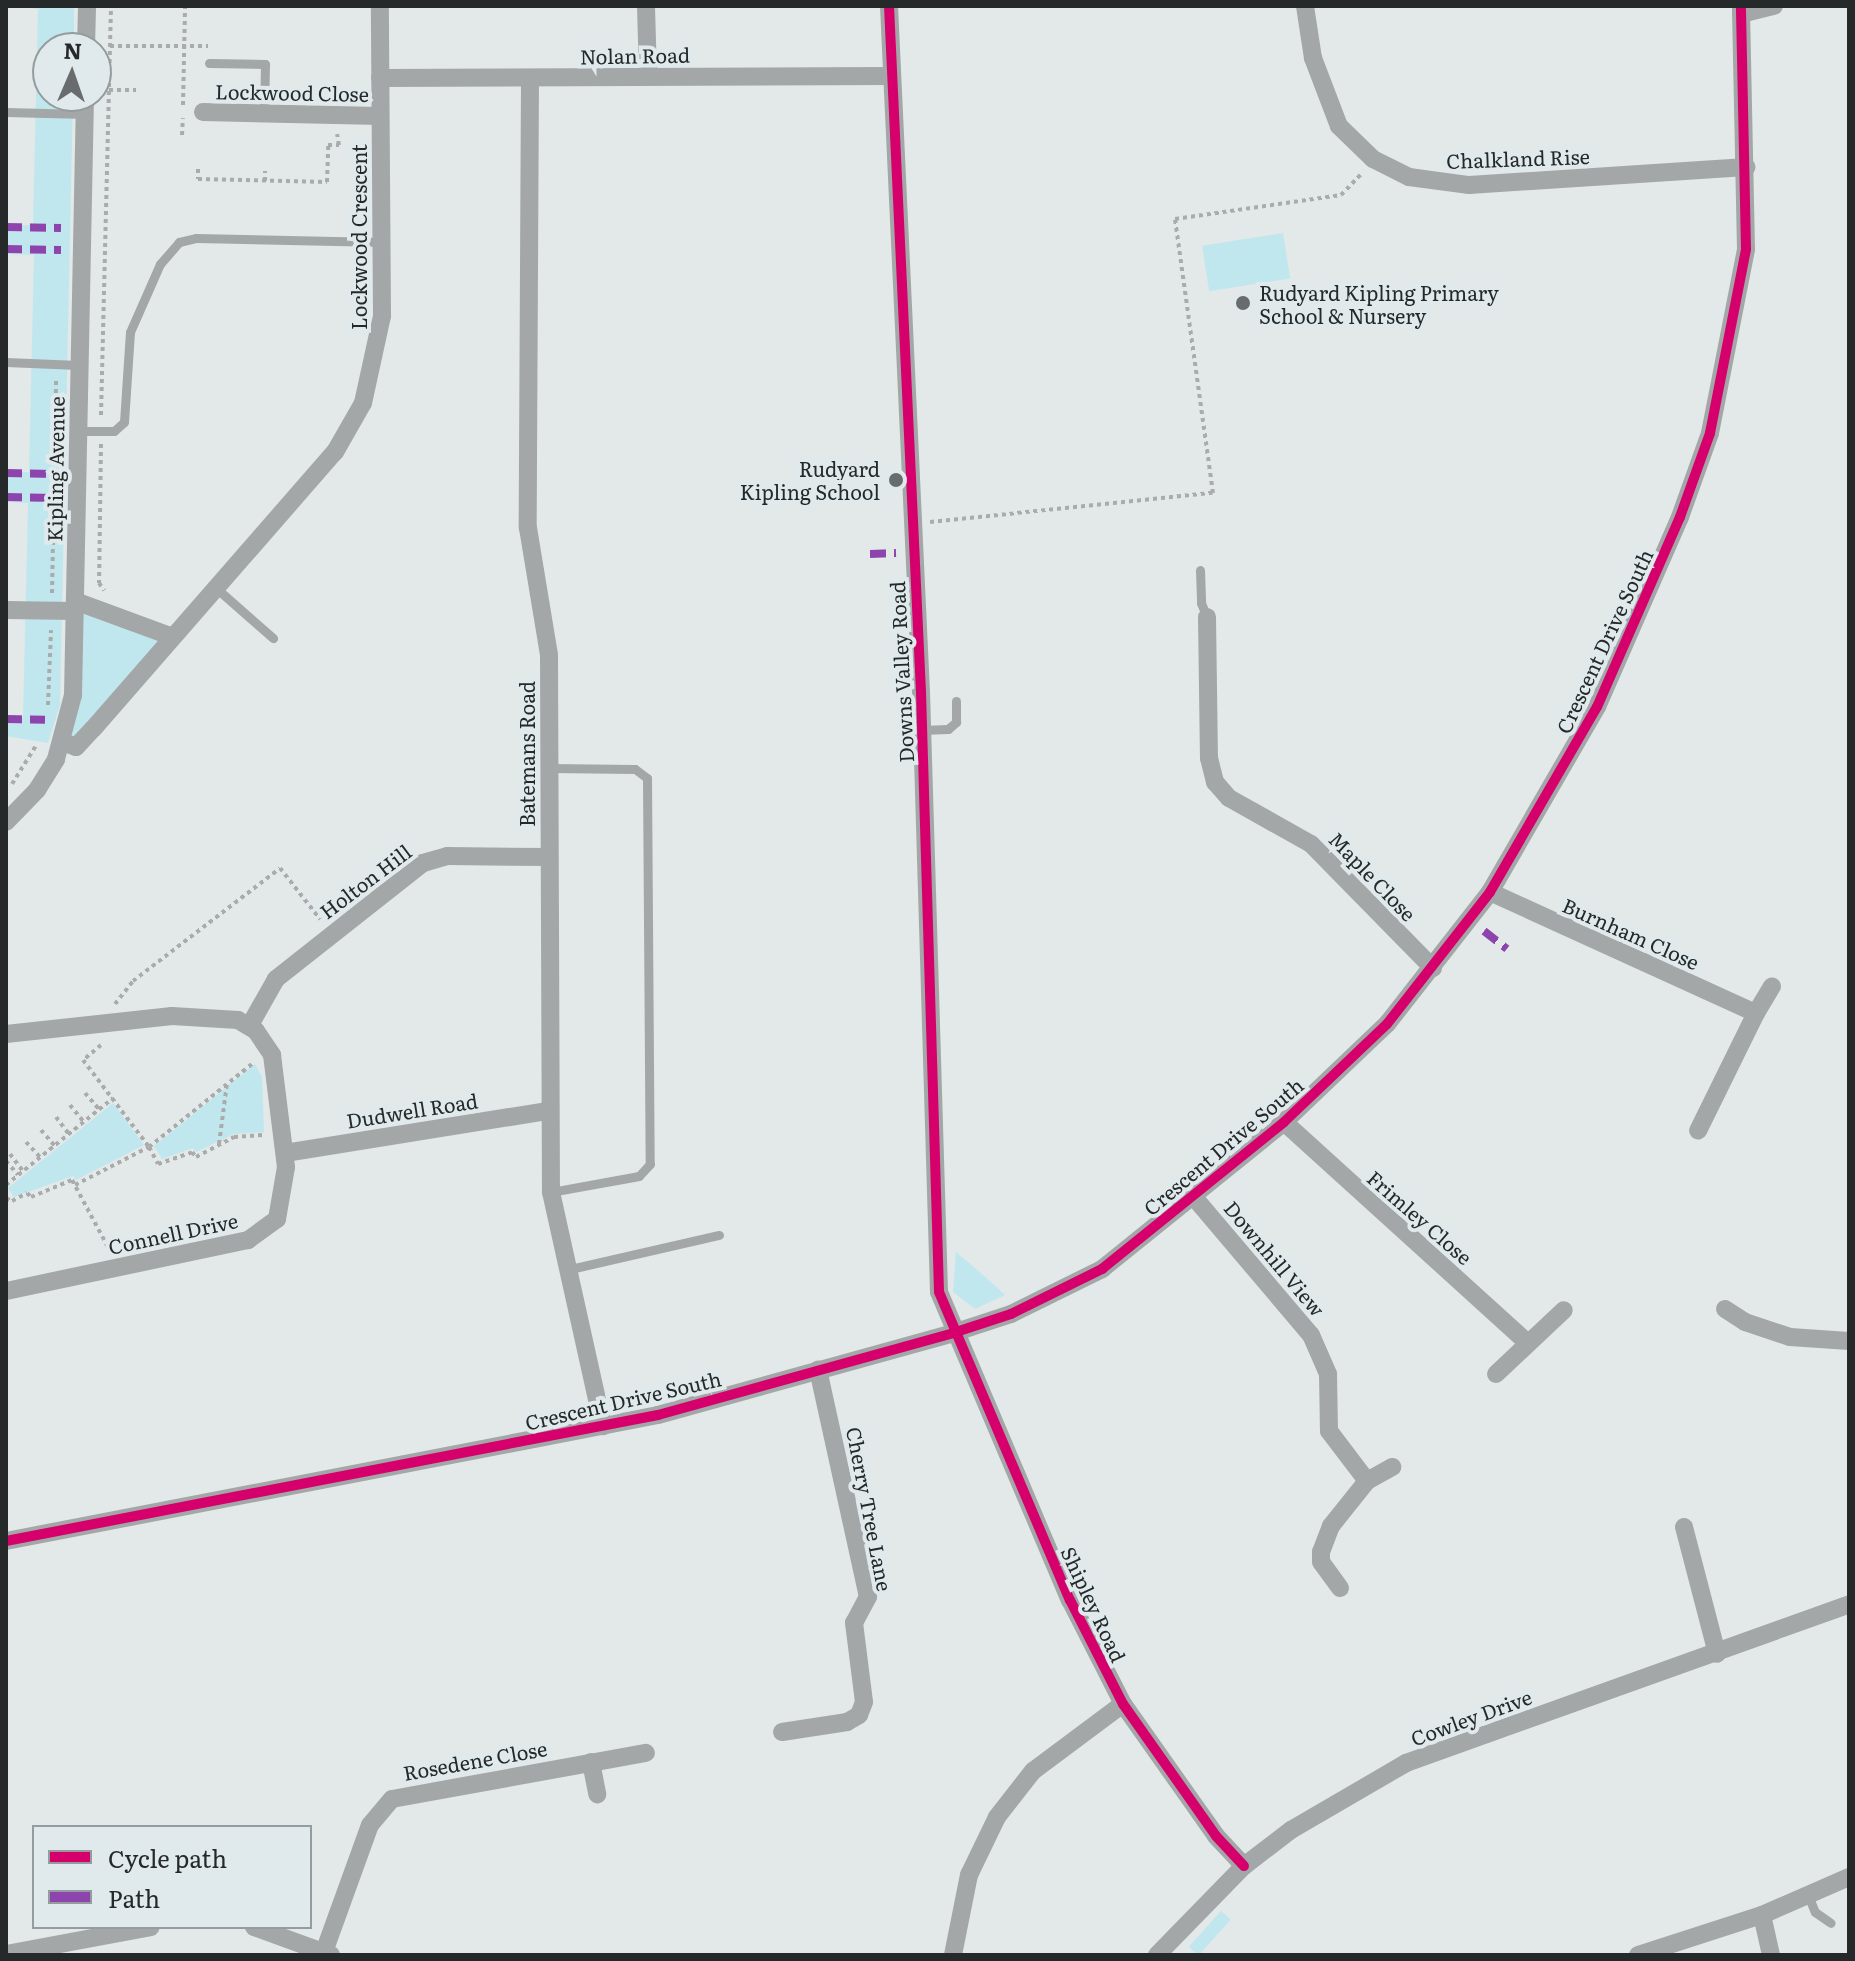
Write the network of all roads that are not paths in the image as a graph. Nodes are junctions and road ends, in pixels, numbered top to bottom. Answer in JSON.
{"nodes":[{"id":1,"x":87,"y":6,"type":"edge"},
{"id":2,"x":380,"y":6,"type":"edge"},
{"id":3,"x":646,"y":6,"type":"edge"},
{"id":4,"x":889,"y":6,"type":"edge"},
{"id":5,"x":1305,"y":6,"type":"edge"},
{"id":6,"x":1774,"y":6,"type":"edge"},
{"id":7,"x":1741,"y":10,"type":"edge"},
{"id":8,"x":86,"y":32,"type":"edge"},
{"id":9,"x":209,"y":63,"type":"road end"},
{"id":10,"x":648,"y":76,"type":"junction"},
{"id":11,"x":891,"y":76,"type":"junction"},
{"id":12,"x":380,"y":78,"type":"junction"},
{"id":13,"x":530,"y":78,"type":"junction"},
{"id":14,"x":32,"y":110,"type":"edge"},
{"id":15,"x":6,"y":112,"type":"edge"},
{"id":16,"x":85,"y":112,"type":"edge"},
{"id":17,"x":264,"y":114,"type":"junction"},
{"id":18,"x":380,"y":116,"type":"junction"},
{"id":19,"x":201,"y":118,"type":"road end"},
{"id":20,"x":1746,"y":167,"type":"junction"},
{"id":21,"x":383,"y":242,"type":"junction"},
{"id":22,"x":6,"y":362,"type":"edge"},
{"id":23,"x":78,"y":365,"type":"junction"},
{"id":24,"x":77,"y":431,"type":"junction"},
{"id":25,"x":1200,"y":570,"type":"dead end"},
{"id":26,"x":216,"y":588,"type":"junction"},
{"id":27,"x":75,"y":606,"type":"junction"},
{"id":28,"x":6,"y":610,"type":"edge"},
{"id":29,"x":1207,"y":617,"type":"joint"},
{"id":30,"x":173,"y":637,"type":"junction"},
{"id":31,"x":273,"y":638,"type":"dead end"},
{"id":32,"x":956,"y":701,"type":"dead end"},
{"id":33,"x":922,"y":730,"type":"junction"},
{"id":34,"x":63,"y":742,"type":"junction"},
{"id":35,"x":547,"y":768,"type":"junction"},
{"id":36,"x":6,"y":822,"type":"edge"},
{"id":37,"x":548,"y":857,"type":"junction"},
{"id":38,"x":1490,"y":892,"type":"junction"},
{"id":39,"x":1433,"y":968,"type":"junction"},
{"id":40,"x":1772,"y":986,"type":"dead end"},
{"id":41,"x":1756,"y":1013,"type":"junction"},
{"id":42,"x":250,"y":1025,"type":"junction"},
{"id":43,"x":6,"y":1034,"type":"edge"},
{"id":44,"x":547,"y":1111,"type":"junction"},
{"id":45,"x":1284,"y":1122,"type":"junction"},
{"id":46,"x":1698,"y":1131,"type":"dead end"},
{"id":47,"x":276,"y":1150,"type":"junction"},
{"id":48,"x":551,"y":1192,"type":"junction"},
{"id":49,"x":1193,"y":1196,"type":"junction"},
{"id":50,"x":719,"y":1235,"type":"dead end"},
{"id":51,"x":566,"y":1270,"type":"junction"},
{"id":52,"x":6,"y":1291,"type":"edge"},
{"id":53,"x":1725,"y":1309,"type":"dead end"},
{"id":54,"x":1564,"y":1310,"type":"dead end"},
{"id":55,"x":953,"y":1333,"type":"junction"},
{"id":56,"x":1849,"y":1341,"type":"edge"},
{"id":57,"x":1528,"y":1343,"type":"junction"},
{"id":58,"x":818,"y":1369,"type":"junction"},
{"id":59,"x":1496,"y":1374,"type":"dead end"},
{"id":60,"x":603,"y":1426,"type":"junction"},
{"id":61,"x":1392,"y":1467,"type":"dead end"},
{"id":62,"x":1367,"y":1481,"type":"junction"},
{"id":63,"x":1684,"y":1527,"type":"dead end"},
{"id":64,"x":6,"y":1541,"type":"edge"},
{"id":65,"x":1340,"y":1588,"type":"dead end"},
{"id":66,"x":1849,"y":1604,"type":"edge"},
{"id":67,"x":1717,"y":1654,"type":"junction"},
{"id":68,"x":1123,"y":1704,"type":"junction"},
{"id":69,"x":782,"y":1732,"type":"dead end"},
{"id":70,"x":646,"y":1753,"type":"dead end"},
{"id":71,"x":591,"y":1762,"type":"junction"},
{"id":72,"x":597,"y":1794,"type":"dead end"},
{"id":73,"x":1244,"y":1866,"type":"junction"},
{"id":74,"x":1849,"y":1877,"type":"edge"},
{"id":75,"x":1808,"y":1895,"type":"junction"},
{"id":76,"x":1762,"y":1915,"type":"junction"},
{"id":77,"x":1831,"y":1923,"type":"dead end"},
{"id":78,"x":140,"y":1929,"type":"edge"},
{"id":79,"x":259,"y":1929,"type":"edge"},
{"id":80,"x":6,"y":1954,"type":"edge"},
{"id":81,"x":328,"y":1954,"type":"edge"},
{"id":82,"x":953,"y":1955,"type":"edge"},
{"id":83,"x":1157,"y":1955,"type":"edge"},
{"id":84,"x":1638,"y":1955,"type":"edge"},
{"id":85,"x":1771,"y":1955,"type":"edge"}],
"edges":[{"from":1,"to":8,"type":"street"},
{"from":2,"to":12,"type":"street","name":"Lockwood Crescent"},
{"from":3,"to":10,"type":"street"},
{"from":4,"to":11,"type":"street","name":"Downs Valley Road"},
{"from":5,"to":20,"type":"street","name":"Chalkland Rise"},
{"from":6,"to":7,"type":"street"},
{"from":7,"to":20,"type":"street","name":"Crescent Drive South"},
{"from":9,"to":17,"type":"lane"},
{"from":10,"to":11,"type":"street","name":"Nolan Road"},
{"from":10,"to":13,"type":"street","name":"Nolan Road"},
{"from":11,"to":33,"type":"street","name":"Downs Valley Road"},
{"from":12,"to":13,"type":"street","name":"Nolan Road"},
{"from":12,"to":18,"type":"street","name":"Lockwood Crescent"},
{"from":13,"to":35,"type":"street","name":"Batemans Road"},
{"from":14,"to":15,"type":"lane"},
{"from":16,"to":23,"type":"street","name":"Kipling Avenue"},
{"from":17,"to":18,"type":"street","name":"Lockwood Close"},
{"from":17,"to":19,"type":"street","name":"Lockwood Close"},
{"from":18,"to":21,"type":"street","name":"Lockwood Crescent"},
{"from":20,"to":38,"type":"street","name":"Crescent Drive South"},
{"from":21,"to":24,"type":"lane"},
{"from":21,"to":26,"type":"street","name":"Lockwood Crescent"},
{"from":22,"to":23,"type":"lane"},
{"from":23,"to":24,"type":"street","name":"Kipling Avenue"},
{"from":24,"to":27,"type":"street","name":"Kipling Avenue"},
{"from":25,"to":29,"type":"lane"},
{"from":26,"to":30,"type":"street","name":"Lockwood Crescent"},
{"from":26,"to":31,"type":"lane"},
{"from":27,"to":28,"type":"street"},
{"from":27,"to":30,"type":"street"},
{"from":27,"to":34,"type":"street","name":"Kipling Avenue"},
{"from":29,"to":39,"type":"street","name":"Maple Close"},
{"from":30,"to":34,"type":"street","name":"Lockwood Crescent"},
{"from":32,"to":33,"type":"lane"},
{"from":33,"to":55,"type":"street","name":"Downs Valley Road"},
{"from":34,"to":36,"type":"street","name":"Kipling Avenue"},
{"from":35,"to":37,"type":"street","name":"Batemans Road"},
{"from":35,"to":48,"type":"lane"},
{"from":37,"to":42,"type":"street","name":"Holton Hill"},
{"from":37,"to":44,"type":"street","name":"Batemans Road"},
{"from":38,"to":39,"type":"street","name":"Crescent Drive South"},
{"from":38,"to":41,"type":"street","name":"Burnham Close"},
{"from":39,"to":45,"type":"street","name":"Crescent Drive South"},
{"from":40,"to":41,"type":"street"},
{"from":41,"to":46,"type":"street"},
{"from":42,"to":43,"type":"street"},
{"from":42,"to":47,"type":"street","name":"Connell Drive"},
{"from":44,"to":47,"type":"street","name":"Dudwell Road"},
{"from":44,"to":48,"type":"street","name":"Batemans Road"},
{"from":45,"to":49,"type":"street","name":"Crescent Drive South"},
{"from":45,"to":57,"type":"street","name":"Frimley Close"},
{"from":47,"to":52,"type":"street","name":"Connell Drive"},
{"from":48,"to":51,"type":"street","name":"Batemans Road"},
{"from":49,"to":55,"type":"street","name":"Crescent Drive South"},
{"from":49,"to":62,"type":"street","name":"Downhill View"},
{"from":50,"to":51,"type":"lane"},
{"from":51,"to":60,"type":"street","name":"Batemans Road"},
{"from":53,"to":56,"type":"street"},
{"from":54,"to":57,"type":"street"},
{"from":55,"to":58,"type":"street","name":"Crescent Drive South"},
{"from":55,"to":68,"type":"street","name":"Shipley Road"},
{"from":57,"to":59,"type":"street"},
{"from":58,"to":60,"type":"street","name":"Crescent Drive South"},
{"from":58,"to":69,"type":"street","name":"Cherry Tree Lane"},
{"from":60,"to":64,"type":"street","name":"Crescent Drive South"},
{"from":61,"to":62,"type":"street"},
{"from":62,"to":65,"type":"street"},
{"from":63,"to":67,"type":"street"},
{"from":66,"to":67,"type":"street","name":"Cowley Drive"},
{"from":67,"to":73,"type":"street","name":"Cowley Drive"},
{"from":68,"to":73,"type":"street","name":"Shipley Road"},
{"from":68,"to":82,"type":"street"},
{"from":70,"to":71,"type":"street","name":"Rosedene Close"},
{"from":71,"to":72,"type":"street"},
{"from":71,"to":81,"type":"street","name":"Rosedene Close"},
{"from":73,"to":83,"type":"street","name":"Cowley Drive"},
{"from":74,"to":75,"type":"street"},
{"from":75,"to":76,"type":"street"},
{"from":75,"to":77,"type":"lane"},
{"from":76,"to":84,"type":"street"},
{"from":76,"to":85,"type":"street"},
{"from":78,"to":80,"type":"street"},
{"from":79,"to":81,"type":"street"}]}
